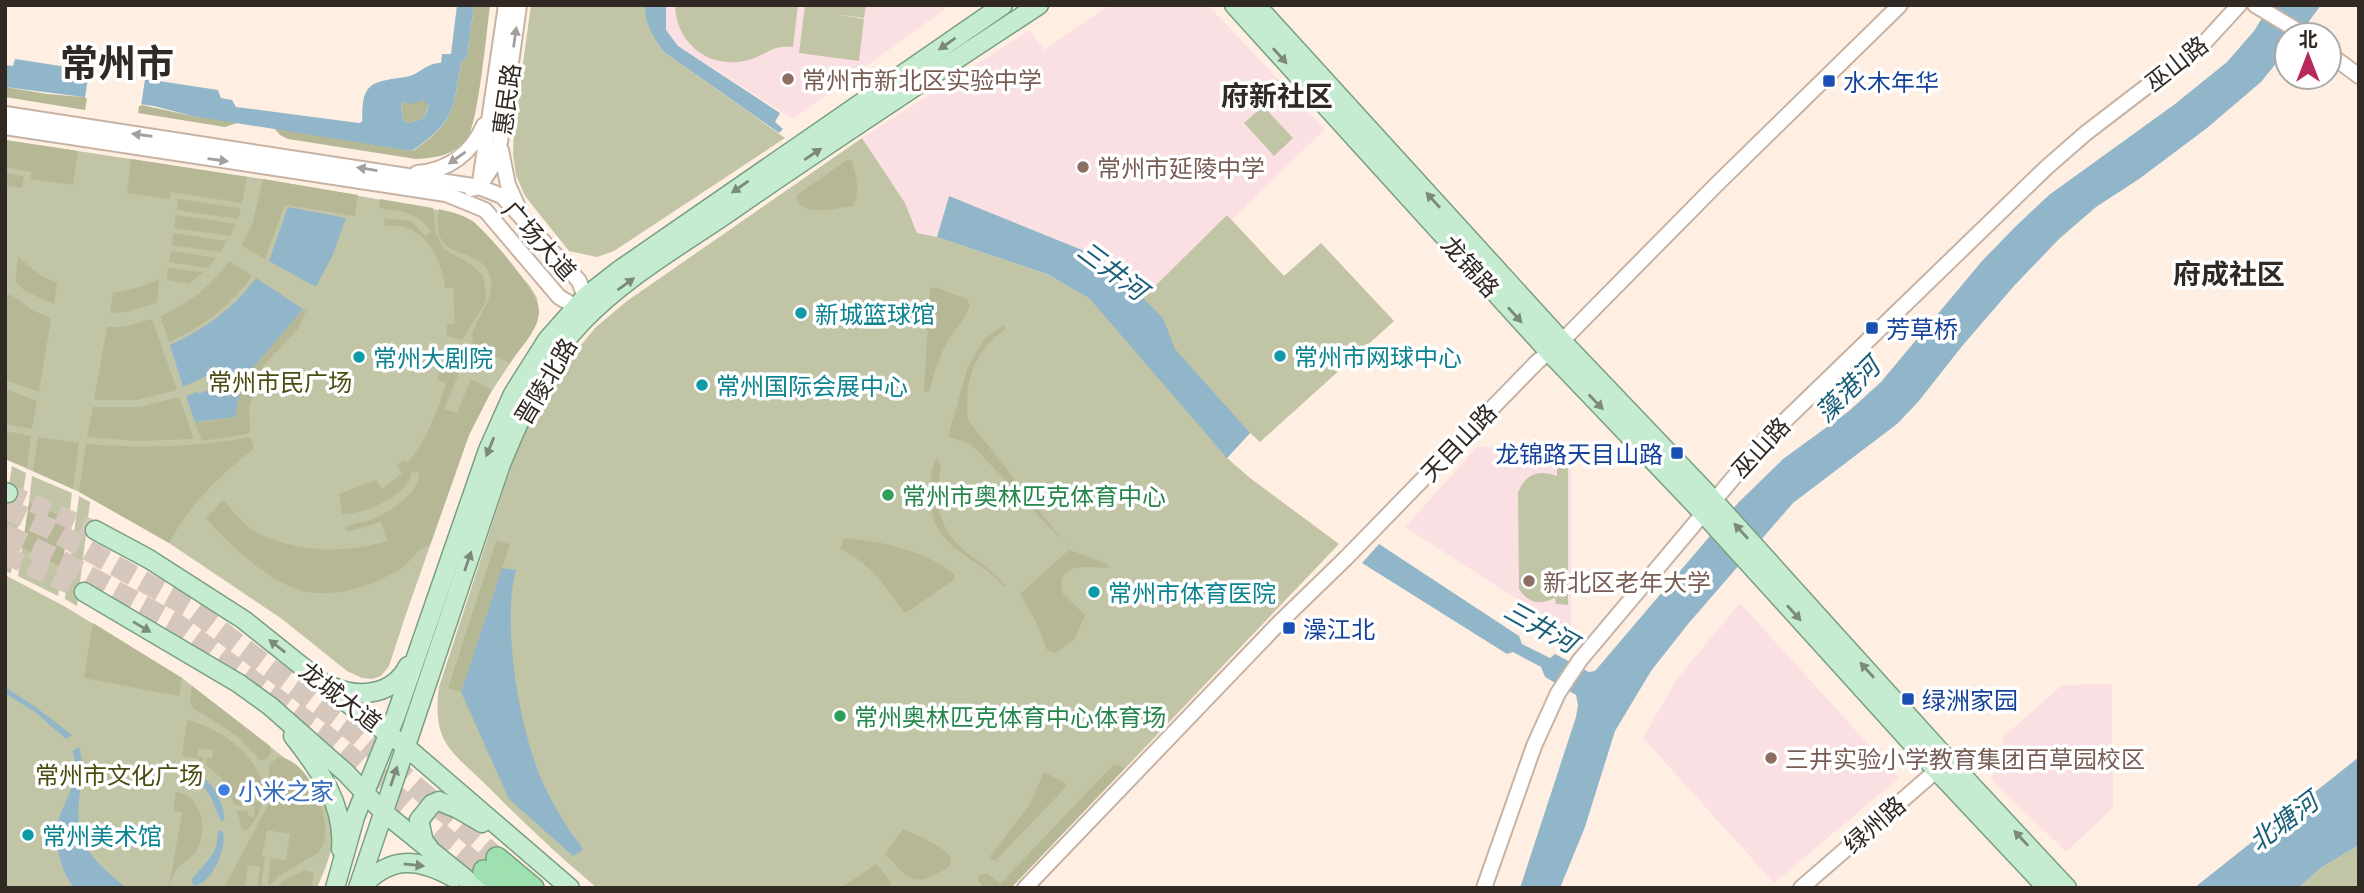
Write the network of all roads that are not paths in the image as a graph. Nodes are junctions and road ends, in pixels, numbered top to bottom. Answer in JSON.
{"nodes":[{"id":1,"x":506,"y":5,"type":"edge"},
{"id":2,"x":519,"y":5,"type":"edge"},
{"id":3,"x":1003,"y":5,"type":"edge"},
{"id":4,"x":1039,"y":5,"type":"edge"},
{"id":5,"x":1234,"y":5,"type":"edge"},
{"id":6,"x":1256,"y":5,"type":"edge"},
{"id":7,"x":1900,"y":5,"type":"edge"},
{"id":8,"x":2239,"y":5,"type":"edge"},
{"id":9,"x":2257,"y":6,"type":"edge"},
{"id":10,"x":2282,"y":21,"type":"edge"},
{"id":11,"x":2343,"y":64,"type":"edge"},
{"id":12,"x":2359,"y":76,"type":"edge"},
{"id":13,"x":491,"y":111,"type":"junction"},
{"id":14,"x":5,"y":114,"type":"edge"},
{"id":15,"x":5,"y":127,"type":"edge"},
{"id":16,"x":500,"y":142,"type":"junction"},
{"id":17,"x":402,"y":174,"type":"junction"},
{"id":18,"x":479,"y":187,"type":"junction"},
{"id":19,"x":446,"y":194,"type":"junction"},
{"id":20,"x":485,"y":210,"type":"junction"},
{"id":21,"x":527,"y":224,"type":"junction"},
{"id":22,"x":560,"y":260,"type":"junction"},
{"id":23,"x":541,"y":275,"type":"junction"},
{"id":24,"x":584,"y":306,"type":"junction"},
{"id":25,"x":1555,"y":347,"type":"junction"},
{"id":26,"x":1712,"y":512,"type":"junction"},
{"id":27,"x":95,"y":530,"type":"tunnel mouth"},
{"id":28,"x":84,"y":592,"type":"tunnel mouth"},
{"id":29,"x":421,"y":641,"type":"junction"},
{"id":30,"x":318,"y":680,"type":"junction"},
{"id":31,"x":270,"y":706,"type":"junction"},
{"id":32,"x":388,"y":733,"type":"junction"},
{"id":33,"x":405,"y":746,"type":"junction"},
{"id":34,"x":1942,"y":765,"type":"junction"},
{"id":35,"x":366,"y":791,"type":"junction"},
{"id":36,"x":382,"y":811,"type":"junction"},
{"id":37,"x":521,"y":846,"type":"junction"},
{"id":38,"x":432,"y":850,"type":"junction"},
{"id":39,"x":482,"y":876,"type":"edge"},
{"id":40,"x":337,"y":882,"type":"edge"},
{"id":41,"x":359,"y":888,"type":"edge"},
{"id":42,"x":504,"y":888,"type":"edge"},
{"id":43,"x":533,"y":888,"type":"edge"},
{"id":44,"x":570,"y":888,"type":"edge"},
{"id":45,"x":1025,"y":888,"type":"edge"},
{"id":46,"x":1484,"y":888,"type":"edge"},
{"id":47,"x":1801,"y":888,"type":"edge"},
{"id":48,"x":2047,"y":888,"type":"edge"},
{"id":49,"x":2067,"y":888,"type":"edge"}],
"edges":[{"from":1,"to":13,"type":"street","name":"惠民路"},
{"from":16,"to":2,"type":"street","name":"惠民路","one_way":true},
{"from":3,"to":24,"type":"main road","name":"晋陵北路","one_way":true},
{"from":24,"to":4,"type":"main road","name":"晋陵北路","one_way":true},
{"from":5,"to":25,"type":"main road","name":"龙锦路","one_way":true},
{"from":25,"to":6,"type":"main road","name":"龙锦路","one_way":true},
{"from":7,"to":25,"type":"street","name":"天目山路"},
{"from":8,"to":26,"type":"street","name":"巫山路"},
{"from":9,"to":10,"type":"street"},
{"from":11,"to":12,"type":"street"},
{"from":13,"to":17,"type":"street","one_way":true},
{"from":13,"to":18,"type":"street","name":"惠民路"},
{"from":17,"to":14,"type":"street","name":"广场大道","one_way":true},
{"from":15,"to":19,"type":"street","name":"广场大道","one_way":true},
{"from":16,"to":18,"type":"street","name":"惠民路"},
{"from":16,"to":21,"type":"street"},
{"from":17,"to":18,"type":"street","name":"广场大道"},
{"from":18,"to":19,"type":"street"},
{"from":18,"to":20,"type":"street","name":"惠民路"},
{"from":18,"to":21,"type":"street","name":"广场大道"},
{"from":19,"to":20,"type":"street","name":"广场大道"},
{"from":20,"to":23,"type":"street","name":"广场大道"},
{"from":21,"to":22,"type":"street","name":"广场大道"},
{"from":22,"to":23,"type":"street"},
{"from":22,"to":24,"type":"street","name":"广场大道"},
{"from":23,"to":24,"type":"street","name":"广场大道"},
{"from":24,"to":29,"type":"main road","name":"晋陵北路","one_way":true},
{"from":33,"to":24,"type":"main road","name":"晋陵北路","one_way":true},
{"from":25,"to":26,"type":"main road","name":"龙锦路"},
{"from":25,"to":45,"type":"street","name":"天目山路"},
{"from":26,"to":34,"type":"main road","name":"龙锦路"},
{"from":26,"to":46,"type":"street","name":"巫山路"},
{"from":30,"to":27,"type":"main road","name":"龙城大道","one_way":true},
{"from":28,"to":31,"type":"main road","one_way":true},
{"from":29,"to":30,"type":"main road"},
{"from":29,"to":32,"type":"main road","name":"晋陵北路"},
{"from":30,"to":32,"type":"main road","name":"龙城大道"},
{"from":31,"to":35,"type":"main road"},
{"from":31,"to":40,"type":"main road"},
{"from":32,"to":33,"type":"main road","name":"龙城大道"},
{"from":32,"to":35,"type":"main road","name":"晋陵北路"},
{"from":36,"to":33,"type":"main road","name":"晋陵北路","one_way":true},
{"from":33,"to":37,"type":"main road","name":"龙城大道"},
{"from":34,"to":47,"type":"street","name":"绿州路"},
{"from":34,"to":48,"type":"main road"},
{"from":49,"to":34,"type":"main road","one_way":true},
{"from":35,"to":36,"type":"main road"},
{"from":35,"to":40,"type":"main road","name":"晋陵北路"},
{"from":36,"to":38,"type":"main road"},
{"from":36,"to":41,"type":"main road","name":"晋陵北路"},
{"from":37,"to":38,"type":"main road"},
{"from":37,"to":44,"type":"main road","name":"龙城大道"},
{"from":38,"to":39,"type":"main road"},
{"from":41,"to":39,"type":"main road","one_way":true},
{"from":39,"to":42,"type":"highway"},
{"from":39,"to":43,"type":"highway"}]}
